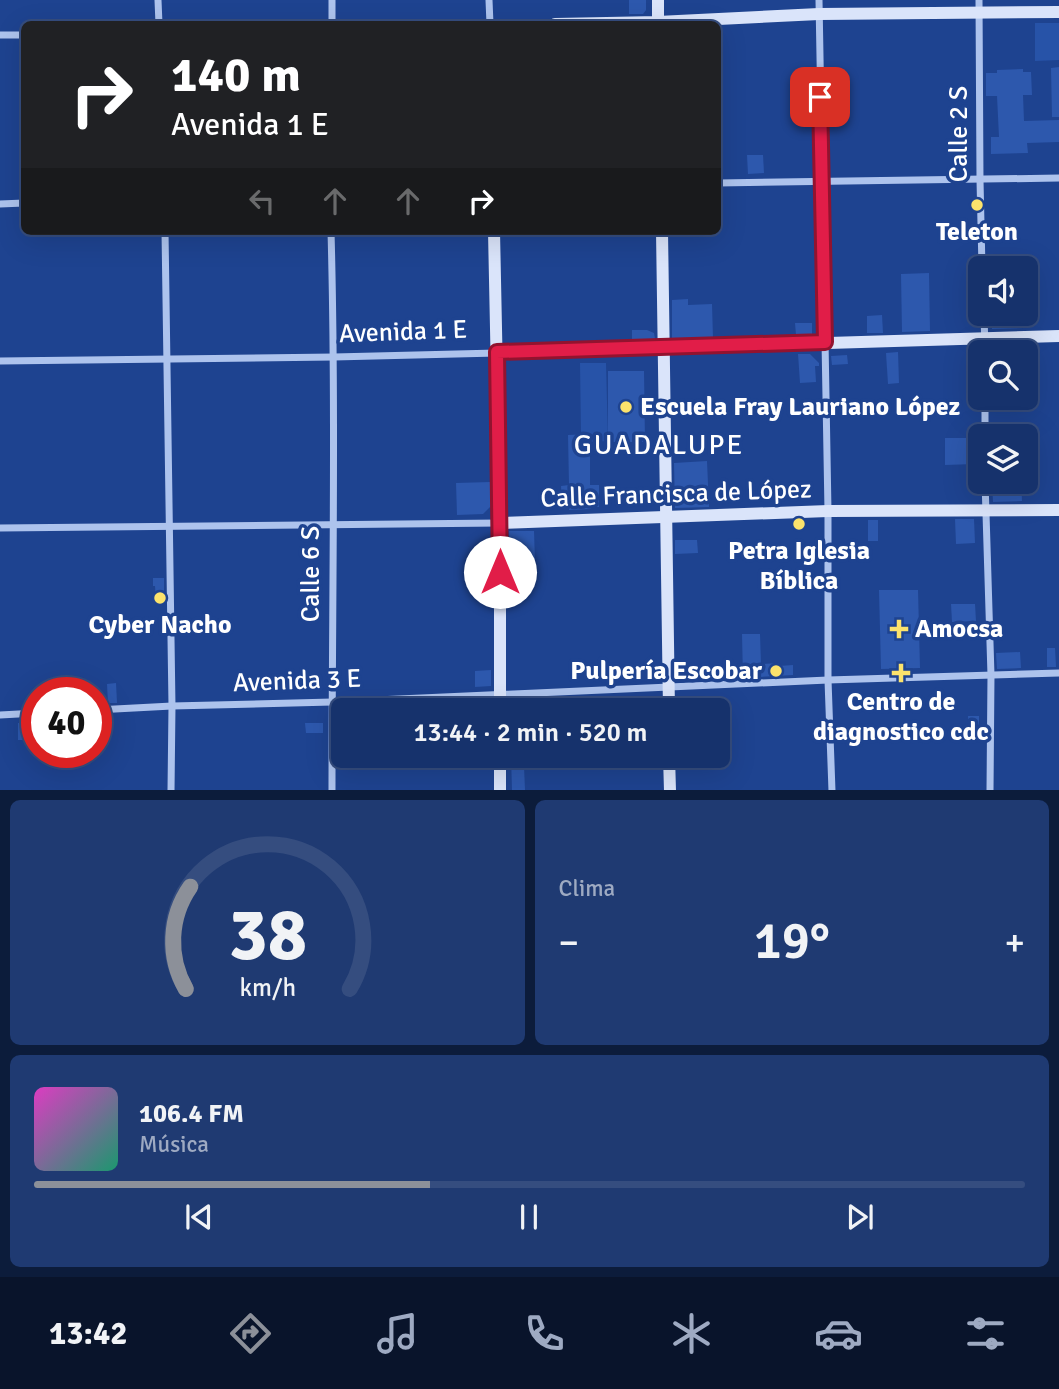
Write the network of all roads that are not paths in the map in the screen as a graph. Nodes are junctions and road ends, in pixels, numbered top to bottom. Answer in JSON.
{"nodes":[{"id":1,"x":159,"y":0,"type":"edge"},
{"id":2,"x":332,"y":0,"type":"edge"},
{"id":3,"x":489,"y":0,"type":"edge"},
{"id":4,"x":658,"y":0,"type":"edge"},
{"id":5,"x":819,"y":0,"type":"edge"},
{"id":6,"x":979,"y":7,"type":"edge"},
{"id":7,"x":1059,"y":12,"type":"edge"},
{"id":8,"x":819,"y":14,"type":"junction"},
{"id":9,"x":159,"y":21,"type":"edge"},
{"id":10,"x":332,"y":21,"type":"edge"},
{"id":11,"x":490,"y":21,"type":"edge"},
{"id":12,"x":658,"y":21,"type":"edge"},
{"id":13,"x":694,"y":21,"type":"edge"},
{"id":14,"x":0,"y":34,"type":"edge"},
{"id":15,"x":21,"y":35,"type":"edge"},
{"id":16,"x":1059,"y":178,"type":"edge"},
{"id":17,"x":821,"y":180,"type":"junction"},
{"id":18,"x":980,"y":180,"type":"junction"},
{"id":19,"x":721,"y":183,"type":"edge"},
{"id":20,"x":21,"y":203,"type":"edge"},
{"id":21,"x":0,"y":204,"type":"edge"},
{"id":22,"x":165,"y":235,"type":"edge"},
{"id":23,"x":331,"y":235,"type":"edge"},
{"id":24,"x":494,"y":235,"type":"edge"},
{"id":25,"x":662,"y":235,"type":"edge"},
{"id":26,"x":982,"y":256,"type":"edge"},
{"id":27,"x":1059,"y":336,"type":"edge"},
{"id":28,"x":1026,"y":340,"type":"edge"},
{"id":29,"x":825,"y":342,"type":"junction"},
{"id":30,"x":968,"y":345,"type":"edge"},
{"id":31,"x":665,"y":348,"type":"junction"},
{"id":32,"x":497,"y":352,"type":"junction"},
{"id":33,"x":334,"y":357,"type":"junction"},
{"id":34,"x":167,"y":359,"type":"junction"},
{"id":35,"x":0,"y":361,"type":"edge"},
{"id":36,"x":985,"y":494,"type":"edge"},
{"id":37,"x":1059,"y":509,"type":"edge"},
{"id":38,"x":828,"y":511,"type":"junction"},
{"id":39,"x":986,"y":511,"type":"junction"},
{"id":40,"x":667,"y":518,"type":"junction"},
{"id":41,"x":500,"y":523,"type":"junction"},
{"id":42,"x":332,"y":526,"type":"junction"},
{"id":43,"x":169,"y":527,"type":"junction"},
{"id":44,"x":0,"y":528,"type":"edge"},
{"id":45,"x":1059,"y":673,"type":"edge"},
{"id":46,"x":991,"y":675,"type":"junction"},
{"id":47,"x":828,"y":680,"type":"junction"},
{"id":48,"x":669,"y":687,"type":"junction"},
{"id":49,"x":500,"y":694,"type":"junction"},
{"id":50,"x":332,"y":698,"type":"edge"},
{"id":51,"x":416,"y":698,"type":"edge"},
{"id":52,"x":500,"y":698,"type":"edge"},
{"id":53,"x":669,"y":698,"type":"edge"},
{"id":54,"x":331,"y":702,"type":"edge"},
{"id":55,"x":172,"y":706,"type":"junction"},
{"id":56,"x":112,"y":709,"type":"edge"},
{"id":57,"x":21,"y":714,"type":"edge"},
{"id":58,"x":0,"y":715,"type":"edge"},
{"id":59,"x":332,"y":768,"type":"edge"},
{"id":60,"x":500,"y":768,"type":"edge"},
{"id":61,"x":669,"y":768,"type":"edge"},
{"id":62,"x":171,"y":790,"type":"edge"},
{"id":63,"x":332,"y":790,"type":"edge"},
{"id":64,"x":500,"y":790,"type":"edge"},
{"id":65,"x":670,"y":790,"type":"edge"},
{"id":66,"x":832,"y":790,"type":"edge"},
{"id":67,"x":990,"y":790,"type":"edge"}],
"edges":[{"from":1,"to":9,"type":"street"},
{"from":2,"to":10,"type":"street"},
{"from":3,"to":11,"type":"street"},
{"from":4,"to":12,"type":"street"},
{"from":5,"to":8,"type":"street"},
{"from":6,"to":7,"type":"street"},
{"from":6,"to":8,"type":"street"},
{"from":6,"to":18,"type":"street","name":"Calle 2 S"},
{"from":8,"to":13,"type":"street"},
{"from":8,"to":17,"type":"street"},
{"from":14,"to":15,"type":"street"},
{"from":16,"to":18,"type":"street"},
{"from":17,"to":18,"type":"street"},
{"from":17,"to":19,"type":"street"},
{"from":17,"to":29,"type":"street"},
{"from":18,"to":26,"type":"street","name":"Calle 2 S"},
{"from":20,"to":21,"type":"street"},
{"from":22,"to":34,"type":"street"},
{"from":23,"to":33,"type":"street","name":"Calle 6 S"},
{"from":24,"to":32,"type":"street"},
{"from":25,"to":31,"type":"street"},
{"from":27,"to":28,"type":"street","name":"Avenida 1 E"},
{"from":29,"to":30,"type":"street","name":"Avenida 1 E"},
{"from":29,"to":31,"type":"street","name":"Avenida 1 E"},
{"from":29,"to":38,"type":"street"},
{"from":31,"to":32,"type":"street","name":"Avenida 1 E"},
{"from":31,"to":40,"type":"street"},
{"from":32,"to":33,"type":"street","name":"Avenida 1 E"},
{"from":32,"to":41,"type":"street"},
{"from":33,"to":34,"type":"street","name":"Avenida 1 E"},
{"from":33,"to":42,"type":"street","name":"Calle 6 S"},
{"from":34,"to":35,"type":"street","name":"Avenida 1 E"},
{"from":34,"to":43,"type":"street"},
{"from":36,"to":39,"type":"street"},
{"from":37,"to":39,"type":"street","name":"Calle Francisca de López"},
{"from":38,"to":39,"type":"street","name":"Calle Francisca de López"},
{"from":38,"to":40,"type":"street","name":"Calle Francisca de López"},
{"from":38,"to":47,"type":"street"},
{"from":39,"to":46,"type":"street"},
{"from":40,"to":41,"type":"street","name":"Calle Francisca de López"},
{"from":40,"to":48,"type":"street"},
{"from":41,"to":42,"type":"street","name":"Calle Francisca de López"},
{"from":41,"to":49,"type":"street"},
{"from":42,"to":43,"type":"street","name":"Calle Francisca de López"},
{"from":42,"to":50,"type":"street","name":"Calle 6 S"},
{"from":43,"to":44,"type":"street","name":"Calle Francisca de López"},
{"from":43,"to":55,"type":"street"},
{"from":45,"to":46,"type":"street","name":"Avenida 3 E"},
{"from":46,"to":47,"type":"street","name":"Avenida 3 E"},
{"from":46,"to":67,"type":"street"},
{"from":47,"to":48,"type":"street","name":"Avenida 3 E"},
{"from":47,"to":66,"type":"street"},
{"from":48,"to":49,"type":"street","name":"Avenida 3 E"},
{"from":48,"to":53,"type":"street"},
{"from":49,"to":51,"type":"street","name":"Avenida 3 E"},
{"from":49,"to":52,"type":"street"},
{"from":54,"to":55,"type":"street","name":"Avenida 3 E"},
{"from":55,"to":56,"type":"street","name":"Avenida 3 E"},
{"from":55,"to":62,"type":"street"},
{"from":57,"to":58,"type":"street"},
{"from":59,"to":63,"type":"street","name":"Calle 6 S"},
{"from":60,"to":64,"type":"street"},
{"from":61,"to":65,"type":"street"}]}
